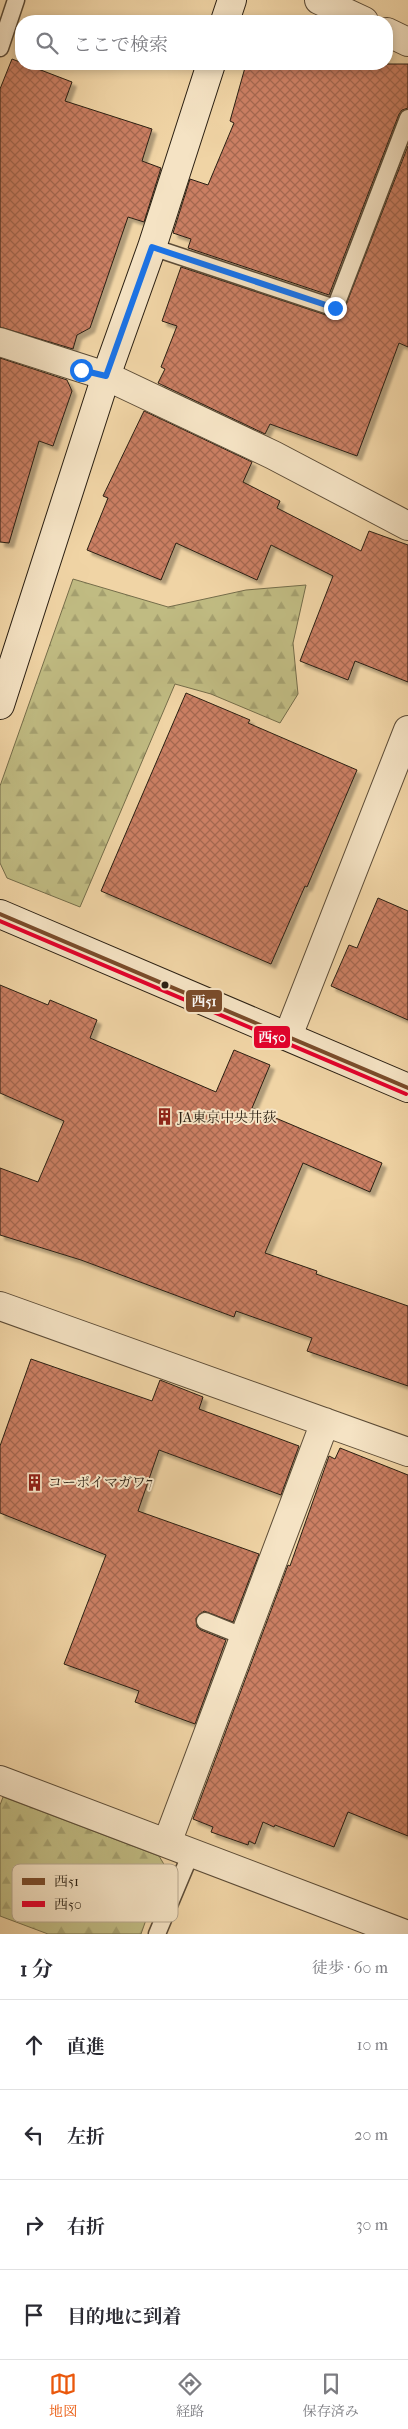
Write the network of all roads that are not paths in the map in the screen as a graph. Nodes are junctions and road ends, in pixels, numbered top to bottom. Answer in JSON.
{"nodes":[{"id":1,"x":16,"y":0,"type":"edge"},
{"id":2,"x":232,"y":0,"type":"edge"},
{"id":3,"x":319,"y":0,"type":"edge"},
{"id":4,"x":227,"y":15,"type":"edge"},
{"id":5,"x":351,"y":15,"type":"edge"},
{"id":6,"x":393,"y":35,"type":"edge"},
{"id":7,"x":408,"y":42,"type":"edge"},
{"id":8,"x":0,"y":48,"type":"edge"},
{"id":9,"x":210,"y":70,"type":"edge"},
{"id":10,"x":408,"y":118,"type":"edge"},
{"id":11,"x":152,"y":247,"type":"junction"},
{"id":12,"x":0,"y":342,"type":"edge"},
{"id":13,"x":106,"y":376,"type":"junction"},
{"id":14,"x":408,"y":526,"type":"edge"},
{"id":15,"x":0,"y":705,"type":"edge"},
{"id":16,"x":408,"y":730,"type":"edge"},
{"id":17,"x":0,"y":914,"type":"edge"},
{"id":18,"x":288,"y":1036,"type":"junction"},
{"id":19,"x":408,"y":1088,"type":"edge"},
{"id":20,"x":0,"y":1306,"type":"edge"},
{"id":21,"x":325,"y":1422,"type":"junction"},
{"id":22,"x":408,"y":1452,"type":"edge"},
{"id":23,"x":205,"y":1622,"type":"dead end"},
{"id":24,"x":245,"y":1637,"type":"junction"},
{"id":25,"x":0,"y":1780,"type":"edge"},
{"id":26,"x":179,"y":1848,"type":"junction"},
{"id":27,"x":175,"y":1864,"type":"edge"},
{"id":28,"x":405,"y":1934,"type":"edge"}],
"edges":[{"from":1,"to":8,"type":"lane"},
{"from":2,"to":4,"type":"street"},
{"from":3,"to":5,"type":"street"},
{"from":6,"to":7,"type":"street"},
{"from":9,"to":11,"type":"street"},
{"from":10,"to":11,"type":"lane"},
{"from":11,"to":13,"type":"street"},
{"from":12,"to":13,"type":"street"},
{"from":13,"to":14,"type":"street"},
{"from":13,"to":15,"type":"street"},
{"from":16,"to":18,"type":"street"},
{"from":17,"to":18,"type":"street"},
{"from":18,"to":19,"type":"street"},
{"from":20,"to":21,"type":"street"},
{"from":21,"to":22,"type":"street"},
{"from":21,"to":24,"type":"street"},
{"from":23,"to":24,"type":"lane"},
{"from":24,"to":26,"type":"street"},
{"from":25,"to":26,"type":"street"},
{"from":26,"to":27,"type":"lane"},
{"from":26,"to":28,"type":"street"}]}
